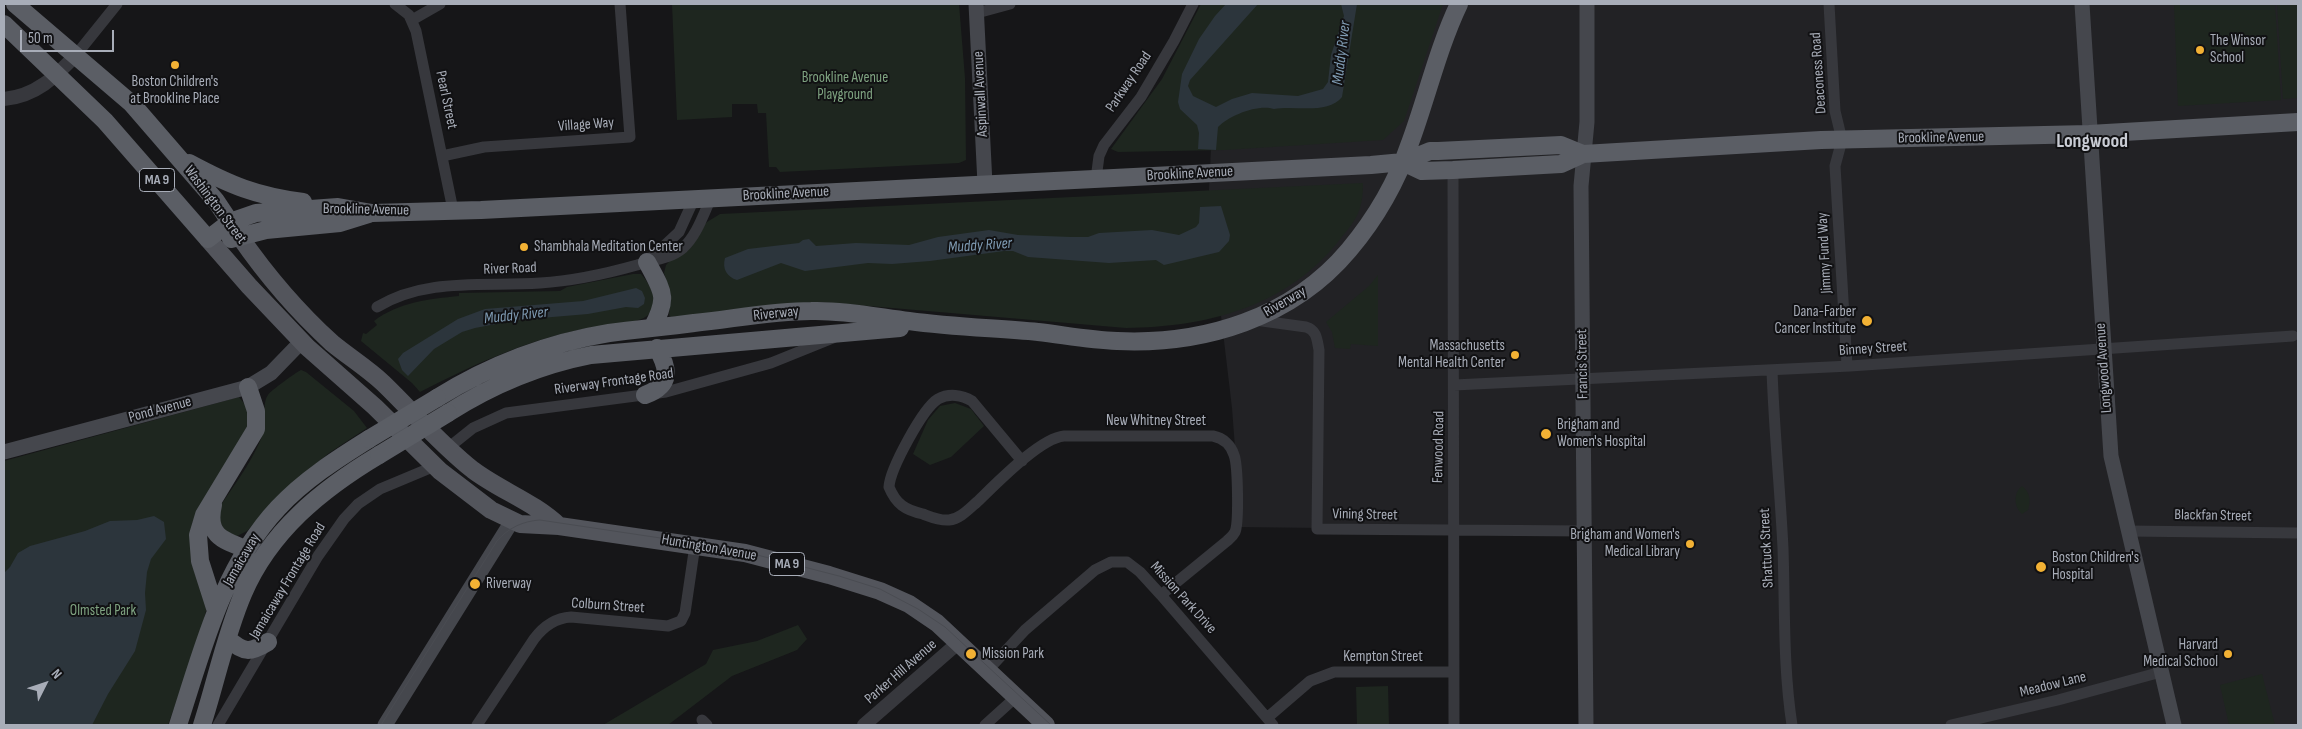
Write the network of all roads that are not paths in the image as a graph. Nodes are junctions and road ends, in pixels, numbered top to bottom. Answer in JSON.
{"nodes":[{"id":1,"x":14,"y":4,"type":"edge"},
{"id":2,"x":32,"y":4,"type":"edge"},
{"id":3,"x":117,"y":4,"type":"edge"},
{"id":4,"x":395,"y":4,"type":"edge"},
{"id":5,"x":440,"y":4,"type":"edge"},
{"id":6,"x":620,"y":4,"type":"edge"},
{"id":7,"x":1010,"y":4,"type":"edge"},
{"id":8,"x":1193,"y":4,"type":"edge"},
{"id":9,"x":1459,"y":4,"type":"edge"},
{"id":10,"x":1587,"y":4,"type":"edge"},
{"id":11,"x":1829,"y":4,"type":"edge"},
{"id":12,"x":2082,"y":4,"type":"edge"},
{"id":13,"x":976,"y":8,"type":"edge"},
{"id":14,"x":412,"y":20,"type":"junction"},
{"id":15,"x":4,"y":24,"type":"edge"},
{"id":16,"x":76,"y":55,"type":"junction"},
{"id":17,"x":58,"y":74,"type":"junction"},
{"id":18,"x":4,"y":99,"type":"edge"},
{"id":19,"x":2298,"y":122,"type":"edge"},
{"id":20,"x":2089,"y":134,"type":"junction"},
{"id":21,"x":1842,"y":140,"type":"junction"},
{"id":22,"x":1583,"y":154,"type":"junction"},
{"id":23,"x":442,"y":156,"type":"junction"},
{"id":24,"x":181,"y":159,"type":"junction"},
{"id":25,"x":1403,"y":162,"type":"junction"},
{"id":26,"x":1452,"y":170,"type":"junction"},
{"id":27,"x":1096,"y":179,"type":"junction"},
{"id":28,"x":985,"y":184,"type":"junction"},
{"id":29,"x":702,"y":199,"type":"junction"},
{"id":30,"x":338,"y":207,"type":"junction"},
{"id":31,"x":453,"y":210,"type":"junction"},
{"id":32,"x":372,"y":213,"type":"junction"},
{"id":33,"x":230,"y":222,"type":"junction"},
{"id":34,"x":240,"y":237,"type":"junction"},
{"id":35,"x":208,"y":239,"type":"junction"},
{"id":36,"x":647,"y":262,"type":"junction"},
{"id":37,"x":376,"y":306,"type":"dead end"},
{"id":38,"x":1253,"y":320,"type":"junction"},
{"id":39,"x":938,"y":325,"type":"junction"},
{"id":40,"x":652,"y":328,"type":"junction"},
{"id":41,"x":846,"y":332,"type":"junction"},
{"id":42,"x":2293,"y":336,"type":"dead end"},
{"id":43,"x":302,"y":341,"type":"junction"},
{"id":44,"x":658,"y":348,"type":"junction"},
{"id":45,"x":2103,"y":349,"type":"junction"},
{"id":46,"x":1847,"y":366,"type":"junction"},
{"id":47,"x":1772,"y":370,"type":"junction"},
{"id":48,"x":1583,"y":379,"type":"junction"},
{"id":49,"x":1454,"y":385,"type":"junction"},
{"id":50,"x":248,"y":387,"type":"junction"},
{"id":51,"x":353,"y":388,"type":"joint"},
{"id":52,"x":645,"y":396,"type":"junction"},
{"id":53,"x":369,"y":439,"type":"joint"},
{"id":54,"x":448,"y":448,"type":"junction"},
{"id":55,"x":4,"y":452,"type":"edge"},
{"id":56,"x":379,"y":455,"type":"joint"},
{"id":57,"x":1022,"y":461,"type":"junction"},
{"id":58,"x":435,"y":466,"type":"junction"},
{"id":59,"x":481,"y":476,"type":"junction"},
{"id":60,"x":214,"y":500,"type":"junction"},
{"id":61,"x":544,"y":513,"type":"junction"},
{"id":62,"x":512,"y":521,"type":"junction"},
{"id":63,"x":559,"y":526,"type":"junction"},
{"id":64,"x":1585,"y":530,"type":"junction"},
{"id":65,"x":2128,"y":530,"type":"junction"},
{"id":66,"x":1453,"y":531,"type":"junction"},
{"id":67,"x":2298,"y":533,"type":"edge"},
{"id":68,"x":695,"y":545,"type":"junction"},
{"id":69,"x":246,"y":549,"type":"junction"},
{"id":70,"x":1161,"y":595,"type":"junction"},
{"id":71,"x":216,"y":611,"type":"junction"},
{"id":72,"x":228,"y":639,"type":"junction"},
{"id":73,"x":268,"y":642,"type":"junction"},
{"id":74,"x":958,"y":642,"type":"junction"},
{"id":75,"x":988,"y":670,"type":"junction"},
{"id":76,"x":1454,"y":672,"type":"junction"},
{"id":77,"x":2161,"y":672,"type":"junction"},
{"id":78,"x":1016,"y":696,"type":"junction"},
{"id":79,"x":1270,"y":722,"type":"edge"},
{"id":80,"x":178,"y":725,"type":"edge"},
{"id":81,"x":202,"y":725,"type":"edge"},
{"id":82,"x":218,"y":725,"type":"edge"},
{"id":83,"x":385,"y":725,"type":"edge"},
{"id":84,"x":477,"y":725,"type":"edge"},
{"id":85,"x":864,"y":725,"type":"edge"},
{"id":86,"x":985,"y":725,"type":"edge"},
{"id":87,"x":1046,"y":725,"type":"edge"},
{"id":88,"x":1454,"y":725,"type":"edge"},
{"id":89,"x":1586,"y":725,"type":"edge"},
{"id":90,"x":1792,"y":725,"type":"edge"},
{"id":91,"x":1951,"y":725,"type":"edge"},
{"id":92,"x":2174,"y":725,"type":"edge"}],
"edges":[{"from":1,"to":16,"type":"highway","name":"Washington Street","number":"MA 9"},
{"from":2,"to":16,"type":"highway"},
{"from":3,"to":16,"type":"street"},
{"from":4,"to":14,"type":"street"},
{"from":5,"to":14,"type":"street"},
{"from":6,"to":23,"type":"street","name":"Village Way"},
{"from":7,"to":13,"type":"street"},
{"from":8,"to":27,"type":"street","name":"Parkway Road"},
{"from":9,"to":25,"type":"highway","name":"Riverway"},
{"from":10,"to":22,"type":"main road","name":"Francis Street"},
{"from":11,"to":21,"type":"street","name":"Deaconess Road"},
{"from":12,"to":20,"type":"main road","name":"Longwood Avenue"},
{"from":13,"to":28,"type":"main road","name":"Aspinwall Avenue"},
{"from":14,"to":23,"type":"street","name":"Pearl Street"},
{"from":15,"to":17,"type":"highway","name":"Washington Street","number":"MA 9"},
{"from":16,"to":17,"type":"street"},
{"from":16,"to":24,"type":"highway","name":"Washington Street","number":"MA 9"},
{"from":17,"to":18,"type":"street"},
{"from":17,"to":35,"type":"highway","name":"Washington Street","number":"MA 9"},
{"from":19,"to":20,"type":"highway","name":"Brookline Avenue"},
{"from":20,"to":21,"type":"highway","name":"Brookline Avenue"},
{"from":20,"to":45,"type":"main road","name":"Longwood Avenue"},
{"from":21,"to":22,"type":"highway","name":"Brookline Avenue"},
{"from":21,"to":46,"type":"street","name":"Jimmy Fund Way"},
{"from":22,"to":25,"type":"highway","name":"Brookline Avenue"},
{"from":22,"to":26,"type":"highway","name":"Brookline Avenue"},
{"from":22,"to":48,"type":"main road","name":"Francis Street"},
{"from":23,"to":31,"type":"street","name":"Pearl Street"},
{"from":24,"to":30,"type":"highway"},
{"from":24,"to":33,"type":"highway","name":"Washington Street","number":"MA 9"},
{"from":25,"to":26,"type":"highway","name":"Brookline Avenue"},
{"from":25,"to":27,"type":"highway","name":"Brookline Avenue"},
{"from":25,"to":38,"type":"highway","name":"Riverway"},
{"from":26,"to":49,"type":"street","name":"Fenwood Road"},
{"from":27,"to":28,"type":"highway","name":"Brookline Avenue"},
{"from":28,"to":29,"type":"highway","name":"Brookline Avenue"},
{"from":29,"to":31,"type":"highway","name":"Brookline Avenue"},
{"from":29,"to":36,"type":"street","name":"River Road"},
{"from":29,"to":36,"type":"street","name":"River Road"},
{"from":30,"to":32,"type":"highway","name":"Brookline Avenue"},
{"from":30,"to":33,"type":"highway","name":"Brookline Avenue"},
{"from":31,"to":32,"type":"highway","name":"Brookline Avenue"},
{"from":32,"to":34,"type":"highway"},
{"from":33,"to":34,"type":"highway","name":"Washington Street","number":"MA 9"},
{"from":33,"to":35,"type":"highway","name":"Brookline Avenue"},
{"from":34,"to":35,"type":"highway"},
{"from":34,"to":54,"type":"main road","name":"Washington Street","number":"MA 9"},
{"from":35,"to":43,"type":"main road","name":"Washington Street","number":"MA 9"},
{"from":36,"to":37,"type":"street","name":"River Road"},
{"from":36,"to":40,"type":"highway"},
{"from":38,"to":39,"type":"highway","name":"Riverway"},
{"from":38,"to":66,"type":"street","name":"Vining Street"},
{"from":39,"to":40,"type":"highway","name":"Riverway"},
{"from":39,"to":41,"type":"highway","name":"Riverway"},
{"from":40,"to":53,"type":"highway","name":"Riverway","bridge":true},
{"from":41,"to":44,"type":"highway","name":"Riverway"},
{"from":41,"to":52,"type":"street","name":"Riverway Frontage Road"},
{"from":42,"to":45,"type":"street","name":"Binney Street"},
{"from":43,"to":50,"type":"main road","name":"Pond Avenue"},
{"from":43,"to":51,"type":"main road","name":"Washington Street","number":"MA 9"},
{"from":44,"to":52,"type":"highway"},
{"from":44,"to":56,"type":"highway","name":"Riverway","bridge":true},
{"from":45,"to":46,"type":"street","name":"Binney Street"},
{"from":45,"to":65,"type":"main road","name":"Longwood Avenue"},
{"from":46,"to":47,"type":"street","name":"Binney Street"},
{"from":47,"to":48,"type":"street","name":"Binney Street"},
{"from":47,"to":90,"type":"street","name":"Shattuck Street"},
{"from":48,"to":49,"type":"street","name":"Binney Street"},
{"from":48,"to":64,"type":"main road","name":"Francis Street"},
{"from":49,"to":66,"type":"street","name":"Fenwood Road"},
{"from":50,"to":55,"type":"main road","name":"Pond Avenue"},
{"from":50,"to":60,"type":"highway"},
{"from":51,"to":58,"type":"main road","name":"Huntington Avenue","number":"MA 9"},
{"from":52,"to":54,"type":"street","name":"Riverway Frontage Road"},
{"from":53,"to":69,"type":"highway","name":"Jamaicaway"},
{"from":54,"to":59,"type":"main road","number":"MA 9"},
{"from":56,"to":72,"type":"highway","name":"Jamaicaway"},
{"from":57,"to":57,"type":"street","name":"New Whitney Street"},
{"from":57,"to":70,"type":"street","name":"New Whitney Street"},
{"from":58,"to":62,"type":"main road","name":"Huntington Avenue","number":"MA 9"},
{"from":58,"to":73,"type":"street","name":"Jamaicaway Frontage Road"},
{"from":59,"to":61,"type":"main road","number":"MA 9"},
{"from":59,"to":62,"type":"main road"},
{"from":60,"to":69,"type":"highway"},
{"from":60,"to":71,"type":"highway"},
{"from":61,"to":62,"type":"main road"},
{"from":61,"to":63,"type":"main road","number":"MA 9"},
{"from":62,"to":63,"type":"main road","name":"Huntington Avenue","number":"MA 9"},
{"from":62,"to":83,"type":"main road"},
{"from":63,"to":68,"type":"main road","name":"Huntington Avenue","number":"MA 9"},
{"from":64,"to":66,"type":"street","name":"Vining Street"},
{"from":64,"to":89,"type":"main road","name":"Francis Street"},
{"from":65,"to":67,"type":"street","name":"Blackfan Street"},
{"from":65,"to":77,"type":"main road","name":"Longwood Avenue"},
{"from":66,"to":76,"type":"street","name":"Fenwood Road"},
{"from":68,"to":74,"type":"main road","name":"Huntington Avenue","number":"MA 9"},
{"from":68,"to":84,"type":"street","name":"Colburn Street"},
{"from":69,"to":71,"type":"highway","name":"Jamaicaway"},
{"from":70,"to":75,"type":"street","name":"Mission Park Drive"},
{"from":70,"to":79,"type":"street","name":"Mission Park Drive"},
{"from":71,"to":80,"type":"highway","name":"Jamaicaway"},
{"from":72,"to":73,"type":"highway"},
{"from":72,"to":81,"type":"highway","name":"Jamaicaway"},
{"from":73,"to":82,"type":"street","name":"Jamaicaway Frontage Road"},
{"from":74,"to":75,"type":"main road","name":"Huntington Avenue","number":"MA 9"},
{"from":74,"to":85,"type":"street","name":"Parker Hill Avenue"},
{"from":75,"to":78,"type":"main road","name":"Huntington Avenue","number":"MA 9"},
{"from":76,"to":79,"type":"street","name":"Kempton Street"},
{"from":76,"to":88,"type":"street","name":"Fenwood Road"},
{"from":77,"to":91,"type":"street","name":"Meadow Lane"},
{"from":77,"to":92,"type":"main road","name":"Longwood Avenue"},
{"from":78,"to":86,"type":"street"},
{"from":78,"to":87,"type":"main road","name":"Huntington Avenue","number":"MA 9"}]}
